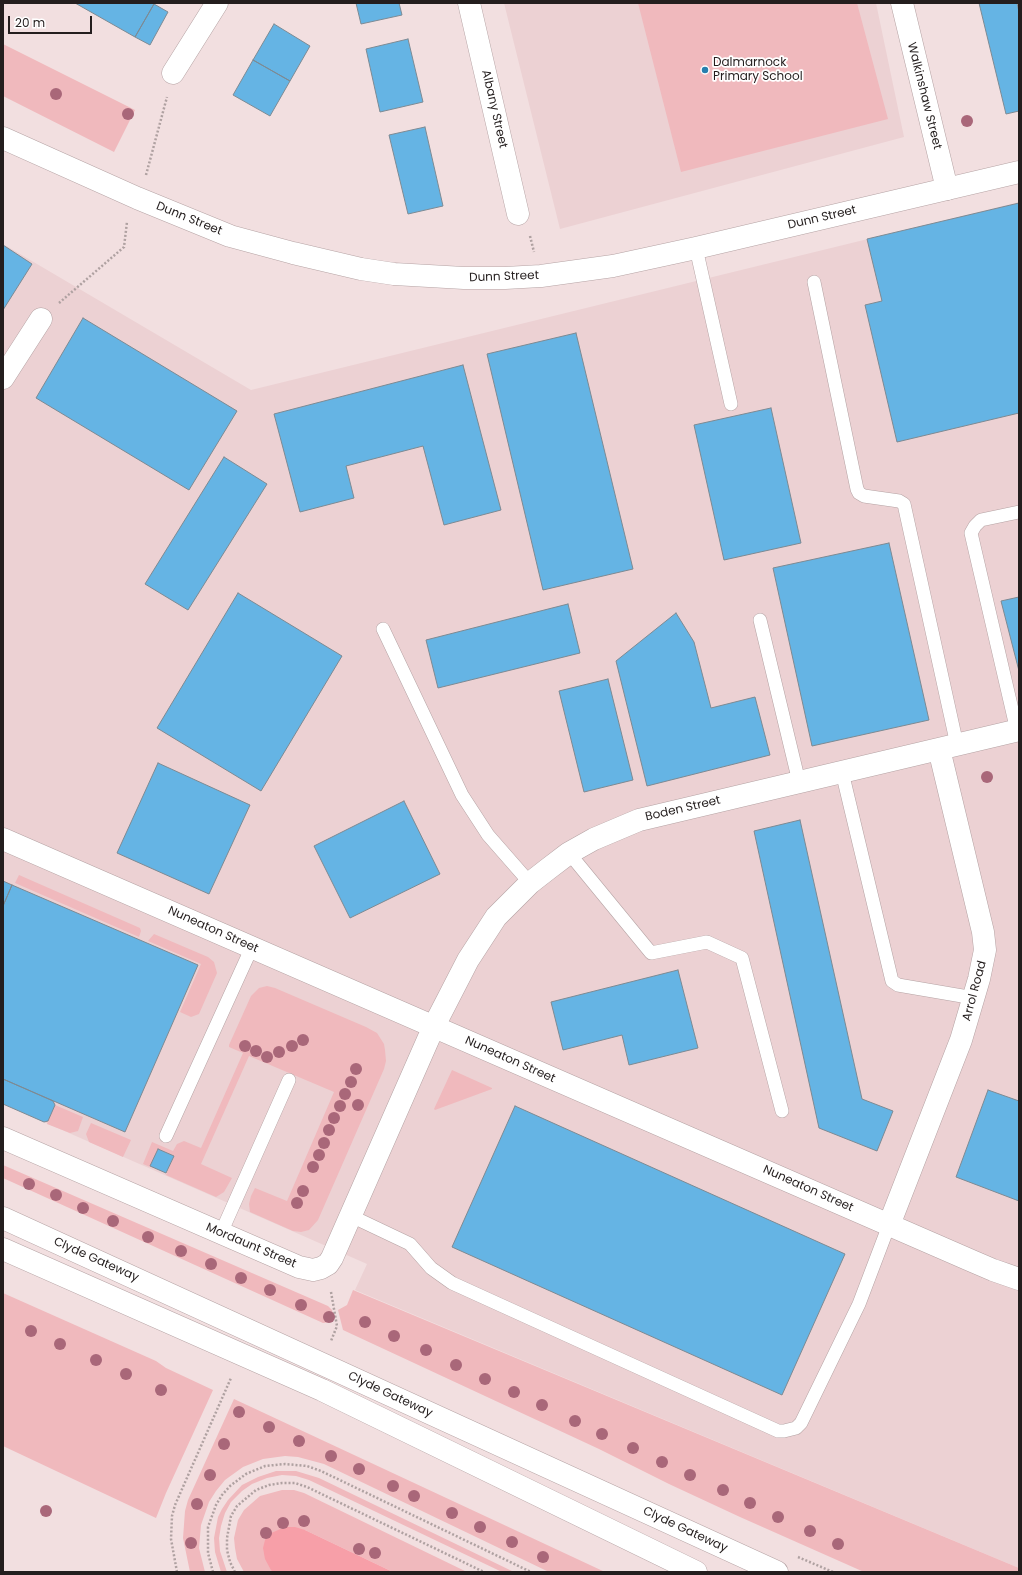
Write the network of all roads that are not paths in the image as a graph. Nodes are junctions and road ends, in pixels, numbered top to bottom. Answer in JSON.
{"nodes":[{"id":1,"x":218,"y":3,"type":"edge"},
{"id":2,"x":469,"y":3,"type":"edge"},
{"id":3,"x":902,"y":3,"type":"edge"},
{"id":4,"x":173,"y":73,"type":"dead end"},
{"id":5,"x":3,"y":138,"type":"edge"},
{"id":6,"x":1019,"y":172,"type":"edge"},
{"id":7,"x":947,"y":189,"type":"junction"},
{"id":8,"x":518,"y":214,"type":"road end"},
{"id":9,"x":696,"y":248,"type":"junction"},
{"id":10,"x":814,"y":282,"type":"dead end"},
{"id":11,"x":41,"y":319,"type":"dead end"},
{"id":12,"x":3,"y":378,"type":"edge"},
{"id":13,"x":731,"y":404,"type":"dead end"},
{"id":14,"x":1019,"y":512,"type":"edge"},
{"id":15,"x":760,"y":620,"type":"dead end"},
{"id":16,"x":383,"y":629,"type":"dead end"},
{"id":17,"x":1018,"y":730,"type":"edge"},
{"id":18,"x":948,"y":747,"type":"junction"},
{"id":19,"x":842,"y":772,"type":"junction"},
{"id":20,"x":799,"y":782,"type":"junction"},
{"id":21,"x":3,"y":839,"type":"edge"},
{"id":22,"x":569,"y":854,"type":"junction"},
{"id":23,"x":530,"y":884,"type":"junction"},
{"id":24,"x":252,"y":947,"type":"junction"},
{"id":25,"x":974,"y":998,"type":"junction"},
{"id":26,"x":434,"y":1026,"type":"junction"},
{"id":27,"x":289,"y":1080,"type":"dead end"},
{"id":28,"x":782,"y":1111,"type":"dead end"},
{"id":29,"x":166,"y":1136,"type":"dead end"},
{"id":30,"x":3,"y":1138,"type":"edge"},
{"id":31,"x":351,"y":1216,"type":"junction"},
{"id":32,"x":3,"y":1218,"type":"edge"},
{"id":33,"x":889,"y":1225,"type":"junction"},
{"id":34,"x":221,"y":1233,"type":"junction"},
{"id":35,"x":3,"y":1248,"type":"edge"},
{"id":36,"x":1019,"y":1279,"type":"edge"},
{"id":37,"x":696,"y":1572,"type":"edge"},
{"id":38,"x":777,"y":1572,"type":"edge"}],
"edges":[{"from":1,"to":4,"type":"street"},
{"from":2,"to":8,"type":"street","name":"Albany Street"},
{"from":3,"to":7,"type":"street","name":"Walkinshaw Street"},
{"from":5,"to":9,"type":"street","name":"Dunn Street"},
{"from":6,"to":7,"type":"street","name":"Dunn Street"},
{"from":7,"to":9,"type":"street","name":"Dunn Street"},
{"from":9,"to":13,"type":"lane"},
{"from":10,"to":18,"type":"lane"},
{"from":11,"to":12,"type":"street"},
{"from":14,"to":17,"type":"lane"},
{"from":15,"to":20,"type":"lane"},
{"from":16,"to":23,"type":"lane"},
{"from":17,"to":18,"type":"street","name":"Boden Street"},
{"from":18,"to":19,"type":"street","name":"Boden Street"},
{"from":18,"to":25,"type":"street","name":"Arrol Road"},
{"from":19,"to":20,"type":"street","name":"Boden Street"},
{"from":19,"to":25,"type":"lane"},
{"from":20,"to":22,"type":"street","name":"Boden Street"},
{"from":21,"to":24,"type":"street","name":"Nuneaton Street"},
{"from":22,"to":23,"type":"street","name":"Boden Street"},
{"from":22,"to":28,"type":"lane"},
{"from":23,"to":26,"type":"street","name":"Boden Street"},
{"from":24,"to":26,"type":"street","name":"Nuneaton Street"},
{"from":24,"to":29,"type":"lane"},
{"from":25,"to":33,"type":"street","name":"Arrol Road"},
{"from":26,"to":31,"type":"street"},
{"from":26,"to":33,"type":"street","name":"Nuneaton Street"},
{"from":27,"to":34,"type":"lane"},
{"from":30,"to":34,"type":"street","name":"Mordaunt Street"},
{"from":31,"to":33,"type":"lane"},
{"from":31,"to":34,"type":"street","name":"Mordaunt Street"},
{"from":32,"to":38,"type":"street","name":"Clyde Gateway"},
{"from":33,"to":36,"type":"street","name":"Nuneaton Street"},
{"from":35,"to":37,"type":"street","name":"Clyde Gateway"}]}
